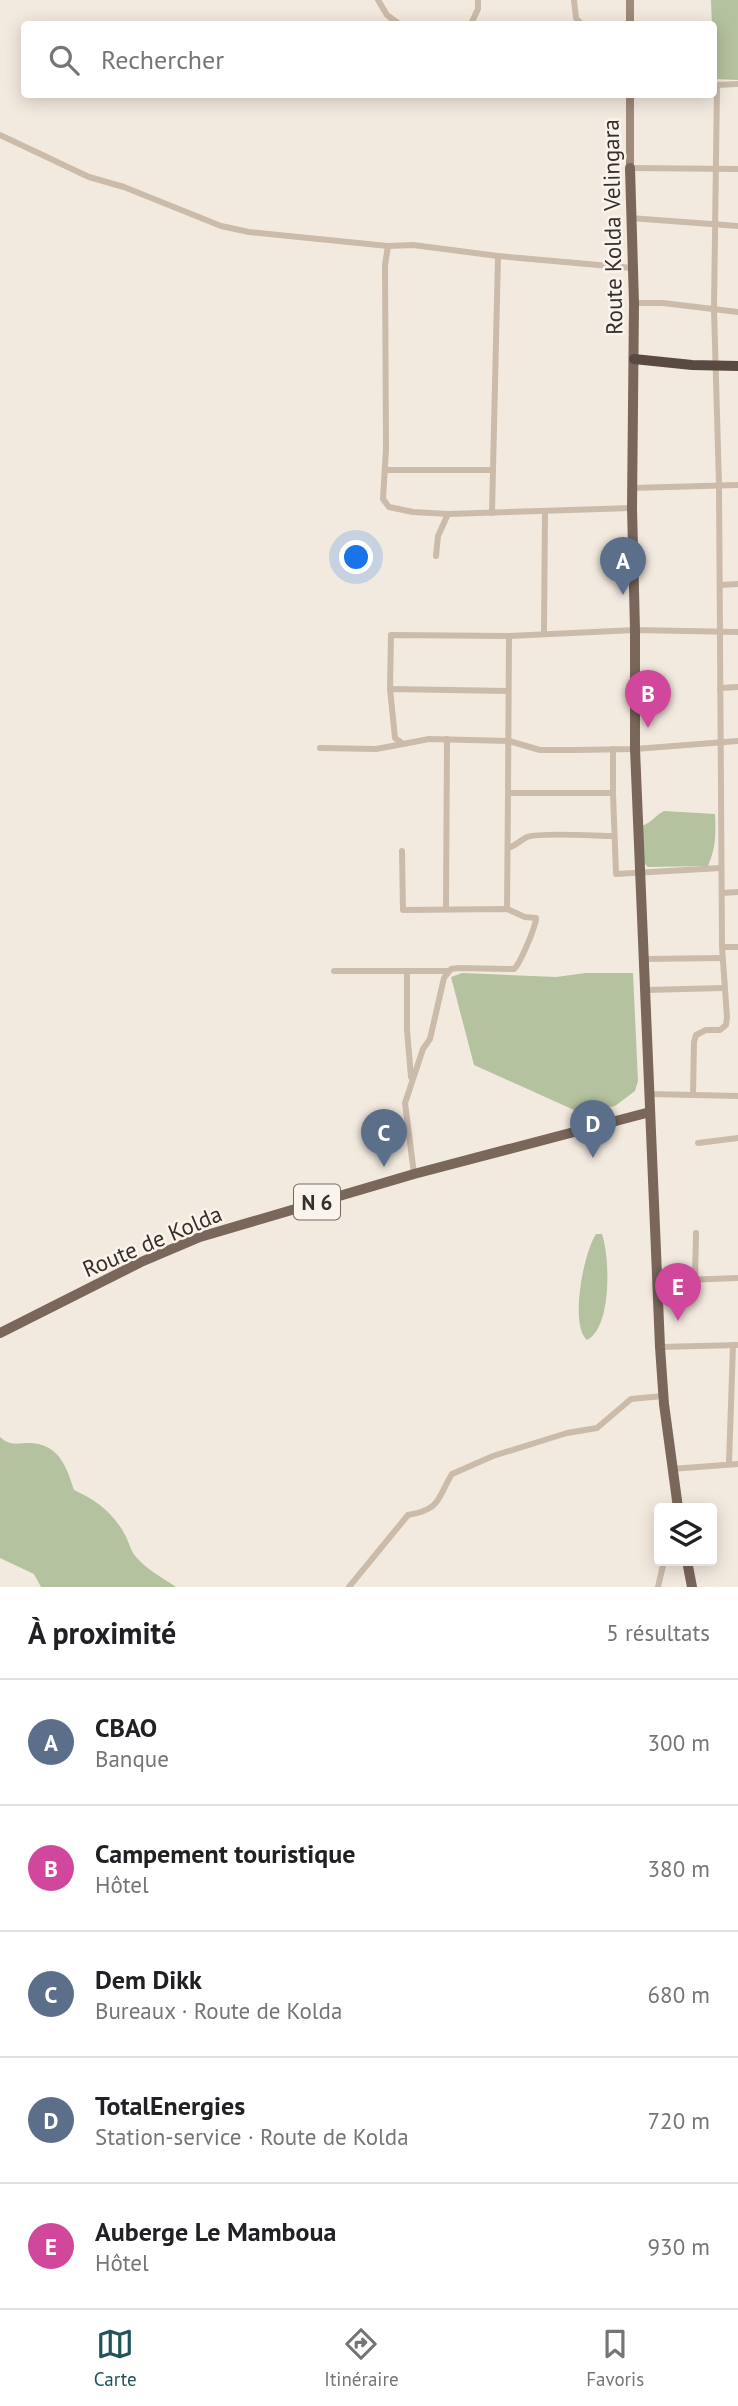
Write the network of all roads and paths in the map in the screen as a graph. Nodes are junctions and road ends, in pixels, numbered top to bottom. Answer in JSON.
{"nodes":[{"id":1,"x":378,"y":0,"type":"edge"},
{"id":2,"x":478,"y":0,"type":"edge"},
{"id":3,"x":574,"y":0,"type":"edge"},
{"id":4,"x":630,"y":0,"type":"edge"},
{"id":5,"x":395,"y":21,"type":"edge"},
{"id":6,"x":472,"y":21,"type":"edge"},
{"id":7,"x":578,"y":21,"type":"edge"},
{"id":8,"x":630,"y":21,"type":"edge"},
{"id":9,"x":738,"y":84,"type":"edge"},
{"id":10,"x":717,"y":85,"type":"edge"},
{"id":11,"x":629,"y":98,"type":"edge"},
{"id":12,"x":715,"y":98,"type":"edge"},
{"id":13,"x":0,"y":135,"type":"edge"},
{"id":14,"x":630,"y":168,"type":"junction"},
{"id":15,"x":716,"y":169,"type":"junction"},
{"id":16,"x":738,"y":169,"type":"edge"},
{"id":17,"x":631,"y":218,"type":"junction"},
{"id":18,"x":715,"y":225,"type":"junction"},
{"id":19,"x":738,"y":226,"type":"edge"},
{"id":20,"x":388,"y":246,"type":"junction"},
{"id":21,"x":498,"y":256,"type":"junction"},
{"id":22,"x":632,"y":268,"type":"junction"},
{"id":23,"x":634,"y":303,"type":"junction"},
{"id":24,"x":714,"y":309,"type":"junction"},
{"id":25,"x":738,"y":312,"type":"edge"},
{"id":26,"x":634,"y":359,"type":"junction"},
{"id":27,"x":716,"y":365,"type":"junction"},
{"id":28,"x":738,"y":366,"type":"edge"},
{"id":29,"x":385,"y":470,"type":"junction"},
{"id":30,"x":492,"y":470,"type":"junction"},
{"id":31,"x":719,"y":485,"type":"junction"},
{"id":32,"x":738,"y":485,"type":"edge"},
{"id":33,"x":632,"y":488,"type":"junction"},
{"id":34,"x":632,"y":508,"type":"junction"},
{"id":35,"x":545,"y":511,"type":"junction"},
{"id":36,"x":492,"y":513,"type":"junction"},
{"id":37,"x":448,"y":514,"type":"junction"},
{"id":38,"x":436,"y":556,"type":"dead end"},
{"id":39,"x":738,"y":584,"type":"edge"},
{"id":40,"x":720,"y":585,"type":"junction"},
{"id":41,"x":635,"y":630,"type":"junction"},
{"id":42,"x":718,"y":631,"type":"junction"},
{"id":43,"x":738,"y":632,"type":"edge"},
{"id":44,"x":544,"y":633,"type":"junction"},
{"id":45,"x":509,"y":636,"type":"junction"},
{"id":46,"x":738,"y":687,"type":"edge"},
{"id":47,"x":720,"y":688,"type":"junction"},
{"id":48,"x":390,"y":689,"type":"junction"},
{"id":49,"x":509,"y":691,"type":"junction"},
{"id":50,"x":447,"y":739,"type":"junction"},
{"id":51,"x":509,"y":741,"type":"junction"},
{"id":52,"x":738,"y":741,"type":"edge"},
{"id":53,"x":720,"y":742,"type":"junction"},
{"id":54,"x":403,"y":744,"type":"junction"},
{"id":55,"x":320,"y":748,"type":"dead end"},
{"id":56,"x":613,"y":749,"type":"junction"},
{"id":57,"x":635,"y":749,"type":"junction"},
{"id":58,"x":508,"y":793,"type":"junction"},
{"id":59,"x":613,"y":793,"type":"junction"},
{"id":60,"x":614,"y":836,"type":"junction"},
{"id":61,"x":508,"y":848,"type":"junction"},
{"id":62,"x":402,"y":851,"type":"dead end"},
{"id":63,"x":721,"y":868,"type":"junction"},
{"id":64,"x":640,"y":872,"type":"junction"},
{"id":65,"x":722,"y":892,"type":"junction"},
{"id":66,"x":738,"y":892,"type":"edge"},
{"id":67,"x":446,"y":908,"type":"junction"},
{"id":68,"x":507,"y":909,"type":"junction"},
{"id":69,"x":722,"y":947,"type":"junction"},
{"id":70,"x":738,"y":947,"type":"edge"},
{"id":71,"x":722,"y":958,"type":"junction"},
{"id":72,"x":644,"y":959,"type":"junction"},
{"id":73,"x":334,"y":971,"type":"dead end"},
{"id":74,"x":407,"y":971,"type":"junction"},
{"id":75,"x":449,"y":971,"type":"junction"},
{"id":76,"x":724,"y":989,"type":"junction"},
{"id":77,"x":645,"y":990,"type":"junction"},
{"id":78,"x":411,"y":1082,"type":"junction"},
{"id":79,"x":649,"y":1094,"type":"junction"},
{"id":80,"x":693,"y":1095,"type":"junction"},
{"id":81,"x":738,"y":1096,"type":"edge"},
{"id":82,"x":650,"y":1112,"type":"junction"},
{"id":83,"x":738,"y":1138,"type":"edge"},
{"id":84,"x":698,"y":1143,"type":"dead end"},
{"id":85,"x":414,"y":1174,"type":"junction"},
{"id":86,"x":696,"y":1233,"type":"dead end"},
{"id":87,"x":738,"y":1278,"type":"edge"},
{"id":88,"x":695,"y":1279,"type":"junction"},
{"id":89,"x":657,"y":1282,"type":"junction"},
{"id":90,"x":0,"y":1333,"type":"edge"},
{"id":91,"x":735,"y":1345,"type":"edge"},
{"id":92,"x":660,"y":1347,"type":"junction"},
{"id":93,"x":663,"y":1396,"type":"junction"},
{"id":94,"x":729,"y":1464,"type":"junction"},
{"id":95,"x":738,"y":1464,"type":"edge"},
{"id":96,"x":671,"y":1469,"type":"junction"},
{"id":97,"x":677,"y":1503,"type":"edge"},
{"id":98,"x":663,"y":1566,"type":"edge"},
{"id":99,"x":688,"y":1566,"type":"edge"},
{"id":100,"x":349,"y":1587,"type":"edge"},
{"id":101,"x":658,"y":1587,"type":"edge"},
{"id":102,"x":692,"y":1587,"type":"edge"}],
"edges":[{"from":1,"to":5,"type":"street"},
{"from":2,"to":6,"type":"street"},
{"from":3,"to":7,"type":"street"},
{"from":4,"to":8,"type":"main road"},
{"from":9,"to":10,"type":"street"},
{"from":11,"to":14,"type":"main road","name":"Route Kolda Velingara"},
{"from":12,"to":15,"type":"street"},
{"from":13,"to":20,"type":"street"},
{"from":14,"to":15,"type":"street"},
{"from":14,"to":17,"type":"main road","name":"Route Kolda Velingara"},
{"from":15,"to":16,"type":"street"},
{"from":15,"to":18,"type":"street"},
{"from":17,"to":18,"type":"street"},
{"from":17,"to":22,"type":"main road","name":"Route Kolda Velingara"},
{"from":18,"to":19,"type":"street"},
{"from":18,"to":24,"type":"street"},
{"from":20,"to":21,"type":"street"},
{"from":20,"to":29,"type":"street"},
{"from":21,"to":22,"type":"street"},
{"from":21,"to":30,"type":"street"},
{"from":22,"to":23,"type":"main road","name":"Route Kolda Velingara"},
{"from":23,"to":24,"type":"street"},
{"from":23,"to":26,"type":"main road","name":"Route Kolda Velingara"},
{"from":24,"to":25,"type":"street"},
{"from":24,"to":27,"type":"street"},
{"from":26,"to":27,"type":"highway"},
{"from":26,"to":33,"type":"main road","name":"Route Kolda Velingara"},
{"from":27,"to":28,"type":"highway"},
{"from":27,"to":31,"type":"street"},
{"from":29,"to":30,"type":"street"},
{"from":29,"to":37,"type":"street"},
{"from":30,"to":36,"type":"street"},
{"from":31,"to":32,"type":"street"},
{"from":31,"to":33,"type":"street"},
{"from":31,"to":40,"type":"street"},
{"from":33,"to":34,"type":"main road","name":"Route Kolda Velingara"},
{"from":34,"to":35,"type":"street"},
{"from":34,"to":41,"type":"main road","name":"Route Kolda Velingara"},
{"from":35,"to":36,"type":"street"},
{"from":35,"to":44,"type":"street"},
{"from":36,"to":37,"type":"street"},
{"from":37,"to":38,"type":"street"},
{"from":39,"to":40,"type":"street"},
{"from":40,"to":42,"type":"street"},
{"from":41,"to":42,"type":"street"},
{"from":41,"to":44,"type":"street"},
{"from":41,"to":57,"type":"main road","name":"Route Kolda Velingara"},
{"from":42,"to":43,"type":"street"},
{"from":42,"to":47,"type":"street"},
{"from":44,"to":45,"type":"street"},
{"from":45,"to":48,"type":"street"},
{"from":45,"to":49,"type":"street"},
{"from":46,"to":47,"type":"street"},
{"from":47,"to":53,"type":"street"},
{"from":48,"to":49,"type":"street"},
{"from":48,"to":54,"type":"street"},
{"from":49,"to":51,"type":"street"},
{"from":50,"to":51,"type":"street"},
{"from":50,"to":54,"type":"street"},
{"from":50,"to":67,"type":"street"},
{"from":51,"to":56,"type":"street"},
{"from":51,"to":58,"type":"street"},
{"from":52,"to":53,"type":"street"},
{"from":53,"to":57,"type":"street"},
{"from":53,"to":63,"type":"street"},
{"from":54,"to":55,"type":"street"},
{"from":56,"to":57,"type":"street"},
{"from":56,"to":59,"type":"street"},
{"from":57,"to":64,"type":"main road","name":"Route Kolda Velingara"},
{"from":58,"to":59,"type":"street"},
{"from":58,"to":61,"type":"street"},
{"from":59,"to":60,"type":"street"},
{"from":60,"to":61,"type":"street"},
{"from":60,"to":64,"type":"street"},
{"from":61,"to":68,"type":"street"},
{"from":62,"to":67,"type":"street"},
{"from":63,"to":64,"type":"street"},
{"from":63,"to":65,"type":"street"},
{"from":64,"to":72,"type":"main road","name":"Route Kolda Velingara"},
{"from":65,"to":66,"type":"street"},
{"from":65,"to":69,"type":"street"},
{"from":67,"to":68,"type":"street"},
{"from":68,"to":75,"type":"street"},
{"from":69,"to":70,"type":"street"},
{"from":69,"to":71,"type":"street"},
{"from":71,"to":72,"type":"street"},
{"from":71,"to":76,"type":"street"},
{"from":72,"to":77,"type":"main road","name":"Route Kolda Velingara"},
{"from":73,"to":74,"type":"street"},
{"from":74,"to":75,"type":"street"},
{"from":74,"to":78,"type":"street"},
{"from":75,"to":78,"type":"street"},
{"from":76,"to":77,"type":"street"},
{"from":76,"to":80,"type":"street"},
{"from":77,"to":79,"type":"main road","name":"Route Kolda Velingara"},
{"from":78,"to":85,"type":"street"},
{"from":79,"to":80,"type":"street"},
{"from":79,"to":82,"type":"main road","name":"Route Kolda Velingara"},
{"from":80,"to":81,"type":"street"},
{"from":82,"to":85,"type":"main road","name":"Route de Kolda","number":"N 6"},
{"from":82,"to":89,"type":"main road","name":"Route Kolda Velingara"},
{"from":83,"to":84,"type":"street"},
{"from":85,"to":90,"type":"main road","name":"Route de Kolda","number":"N 6"},
{"from":86,"to":88,"type":"street"},
{"from":87,"to":88,"type":"street"},
{"from":88,"to":89,"type":"street"},
{"from":89,"to":92,"type":"main road","name":"Route Kolda Velingara"},
{"from":91,"to":92,"type":"street"},
{"from":91,"to":94,"type":"street"},
{"from":92,"to":93,"type":"main road","name":"Route Kolda Velingara"},
{"from":93,"to":96,"type":"main road","name":"Route Kolda Velingara"},
{"from":93,"to":100,"type":"street"},
{"from":94,"to":95,"type":"street"},
{"from":94,"to":96,"type":"street"},
{"from":96,"to":97,"type":"main road","name":"Route Kolda Velingara"},
{"from":98,"to":101,"type":"street"},
{"from":99,"to":102,"type":"main road"}]}
